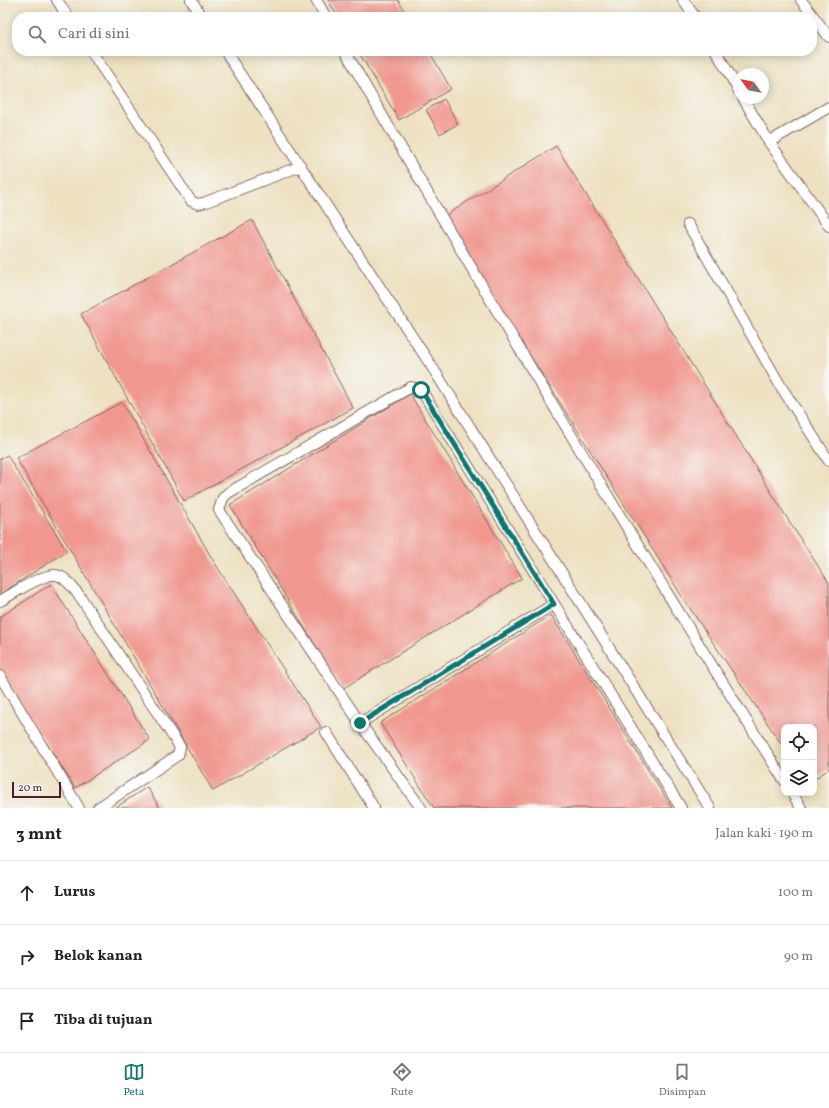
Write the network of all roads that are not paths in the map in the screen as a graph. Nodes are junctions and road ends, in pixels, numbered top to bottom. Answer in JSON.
{"nodes":[{"id":1,"x":57,"y":0,"type":"edge"},
{"id":2,"x":191,"y":0,"type":"edge"},
{"id":3,"x":316,"y":0,"type":"edge"},
{"id":4,"x":683,"y":0,"type":"edge"},
{"id":5,"x":801,"y":0,"type":"edge"},
{"id":6,"x":65,"y":12,"type":"edge"},
{"id":7,"x":199,"y":12,"type":"edge"},
{"id":8,"x":323,"y":12,"type":"edge"},
{"id":9,"x":691,"y":12,"type":"edge"},
{"id":10,"x":810,"y":12,"type":"edge"},
{"id":11,"x":817,"y":22,"type":"edge"},
{"id":12,"x":829,"y":38,"type":"edge"},
{"id":13,"x":94,"y":56,"type":"edge"},
{"id":14,"x":228,"y":56,"type":"edge"},
{"id":15,"x":348,"y":56,"type":"edge"},
{"id":16,"x":719,"y":56,"type":"edge"},
{"id":17,"x":733,"y":81,"type":"edge"},
{"id":18,"x":747,"y":104,"type":"edge"},
{"id":19,"x":829,"y":107,"type":"edge"},
{"id":20,"x":769,"y":142,"type":"junction"},
{"id":21,"x":301,"y":166,"type":"junction"},
{"id":22,"x":688,"y":224,"type":"dead end"},
{"id":23,"x":829,"y":226,"type":"edge"},
{"id":24,"x":829,"y":461,"type":"edge"},
{"id":25,"x":0,"y":601,"type":"edge"},
{"id":26,"x":554,"y":604,"type":"junction"},
{"id":27,"x":0,"y":676,"type":"edge"},
{"id":28,"x":360,"y":723,"type":"junction"},
{"id":29,"x":326,"y":732,"type":"dead end"},
{"id":30,"x":781,"y":775,"type":"edge"},
{"id":31,"x":794,"y":796,"type":"edge"},
{"id":32,"x":79,"y":808,"type":"edge"},
{"id":33,"x":98,"y":808,"type":"edge"},
{"id":34,"x":374,"y":808,"type":"edge"},
{"id":35,"x":421,"y":808,"type":"edge"},
{"id":36,"x":681,"y":808,"type":"edge"},
{"id":37,"x":710,"y":808,"type":"edge"},
{"id":38,"x":802,"y":808,"type":"edge"}],
"edges":[{"from":1,"to":6,"type":"lane"},
{"from":2,"to":7,"type":"lane"},
{"from":3,"to":8,"type":"lane"},
{"from":4,"to":9,"type":"lane"},
{"from":5,"to":10,"type":"lane"},
{"from":11,"to":12,"type":"lane"},
{"from":13,"to":21,"type":"lane"},
{"from":14,"to":21,"type":"lane"},
{"from":15,"to":30,"type":"lane"},
{"from":16,"to":17,"type":"lane"},
{"from":18,"to":20,"type":"lane"},
{"from":19,"to":20,"type":"lane"},
{"from":20,"to":23,"type":"lane"},
{"from":21,"to":37,"type":"lane"},
{"from":22,"to":24,"type":"lane"},
{"from":25,"to":33,"type":"lane"},
{"from":26,"to":28,"type":"lane"},
{"from":26,"to":28,"type":"lane"},
{"from":26,"to":36,"type":"lane"},
{"from":27,"to":32,"type":"lane"},
{"from":28,"to":35,"type":"lane"},
{"from":29,"to":34,"type":"lane"},
{"from":31,"to":38,"type":"lane"}]}
